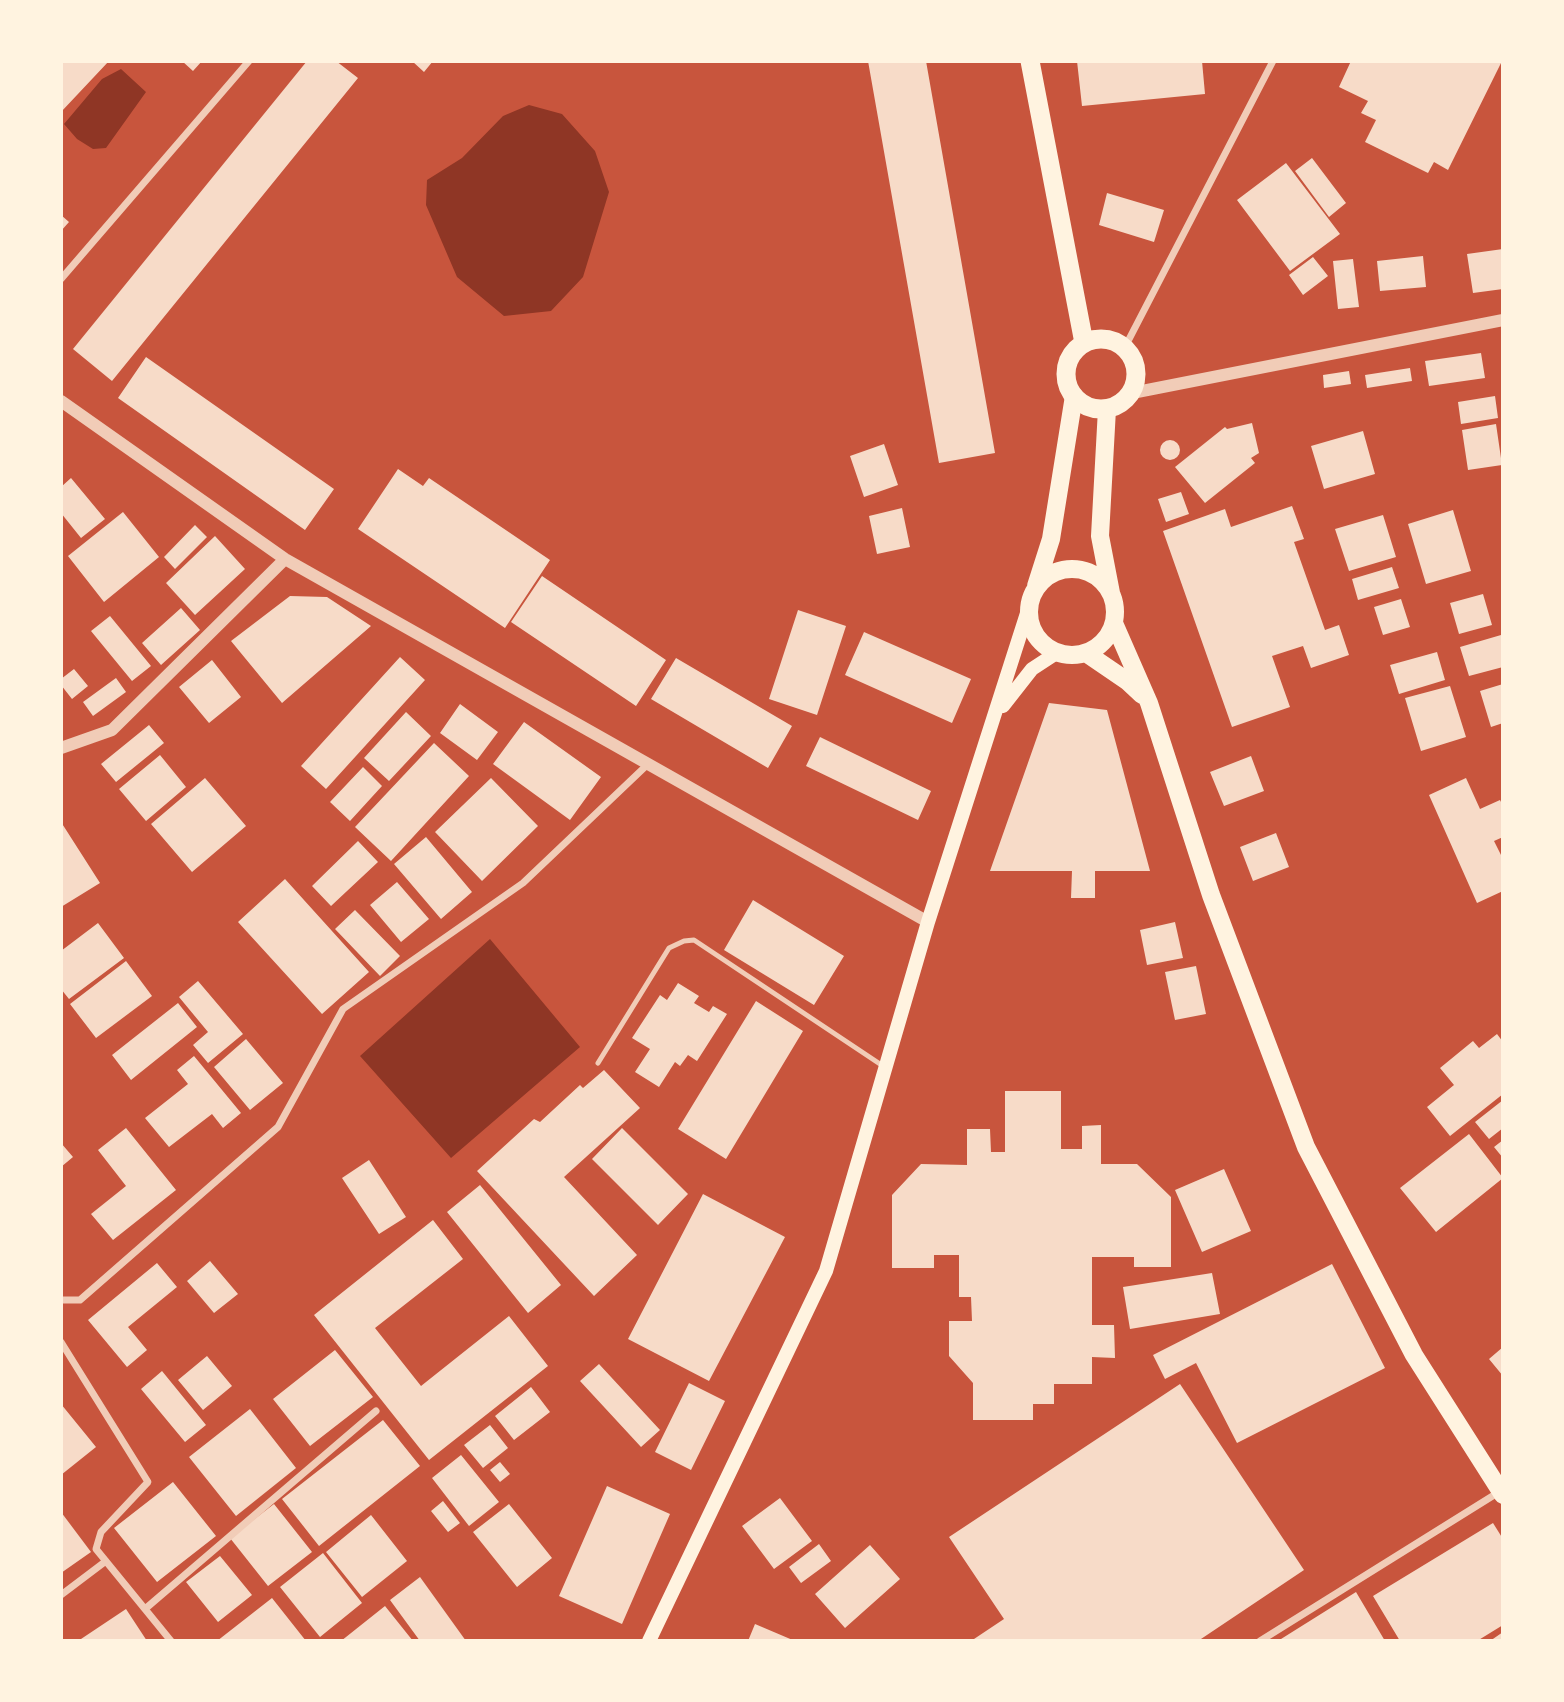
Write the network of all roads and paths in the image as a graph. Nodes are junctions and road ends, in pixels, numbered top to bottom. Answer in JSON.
{"nodes":[{"id":1,"x":249,"y":61,"type":"edge"},
{"id":2,"x":1030,"y":61,"type":"edge"},
{"id":3,"x":1273,"y":61,"type":"edge"},
{"id":4,"x":61,"y":279,"type":"edge"},
{"id":5,"x":1503,"y":320,"type":"edge"},
{"id":6,"x":1084,"y":343,"type":"junction"},
{"id":7,"x":1125,"y":347,"type":"junction"},
{"id":8,"x":1132,"y":393,"type":"junction"},
{"id":9,"x":1074,"y":396,"type":"junction"},
{"id":10,"x":61,"y":401,"type":"edge"},
{"id":11,"x":1107,"y":409,"type":"junction"},
{"id":12,"x":285,"y":559,"type":"junction"},
{"id":13,"x":1111,"y":594,"type":"junction"},
{"id":14,"x":1032,"y":600,"type":"junction"},
{"id":15,"x":1114,"y":622,"type":"junction"},
{"id":16,"x":1058,"y":652,"type":"junction"},
{"id":17,"x":1086,"y":653,"type":"junction"},
{"id":18,"x":1149,"y":703,"type":"junction"},
{"id":19,"x":995,"y":716,"type":"junction"},
{"id":20,"x":61,"y":748,"type":"edge"},
{"id":21,"x":647,"y":765,"type":"junction"},
{"id":22,"x":928,"y":922,"type":"junction"},
{"id":23,"x":598,"y":1063,"type":"dead end"},
{"id":24,"x":885,"y":1068,"type":"junction"},
{"id":25,"x":61,"y":1300,"type":"edge"},
{"id":26,"x":61,"y":1342,"type":"edge"},
{"id":27,"x":376,"y":1411,"type":"dead end"},
{"id":28,"x":1501,"y":1494,"type":"edge"},
{"id":29,"x":106,"y":1561,"type":"junction"},
{"id":30,"x":61,"y":1595,"type":"edge"},
{"id":31,"x":145,"y":1609,"type":"junction"},
{"id":32,"x":171,"y":1641,"type":"edge"},
{"id":33,"x":649,"y":1641,"type":"edge"},
{"id":34,"x":1260,"y":1641,"type":"edge"}],
"edges":[{"from":1,"to":4,"type":"street"},
{"from":2,"to":6,"type":"highway"},
{"from":3,"to":7,"type":"street"},
{"from":5,"to":8,"type":"street"},
{"from":6,"to":7,"type":"highway"},
{"from":6,"to":9,"type":"highway"},
{"from":7,"to":8,"type":"highway"},
{"from":8,"to":11,"type":"highway"},
{"from":9,"to":11,"type":"highway"},
{"from":9,"to":14,"type":"main road"},
{"from":10,"to":12,"type":"street"},
{"from":11,"to":13,"type":"main road"},
{"from":12,"to":20,"type":"street"},
{"from":12,"to":21,"type":"street"},
{"from":13,"to":14,"type":"main road"},
{"from":13,"to":15,"type":"main road"},
{"from":14,"to":16,"type":"main road"},
{"from":14,"to":19,"type":"main road"},
{"from":15,"to":17,"type":"main road"},
{"from":15,"to":18,"type":"main road"},
{"from":16,"to":17,"type":"main road"},
{"from":16,"to":19,"type":"main road"},
{"from":17,"to":18,"type":"main road"},
{"from":18,"to":28,"type":"main road"},
{"from":19,"to":22,"type":"main road"},
{"from":21,"to":22,"type":"street"},
{"from":21,"to":25,"type":"street"},
{"from":22,"to":24,"type":"main road"},
{"from":23,"to":24,"type":"lane"},
{"from":24,"to":33,"type":"main road"},
{"from":26,"to":29,"type":"street"},
{"from":27,"to":31,"type":"street"},
{"from":28,"to":34,"type":"street"},
{"from":29,"to":30,"type":"street"},
{"from":29,"to":31,"type":"street"},
{"from":31,"to":32,"type":"street"}]}
